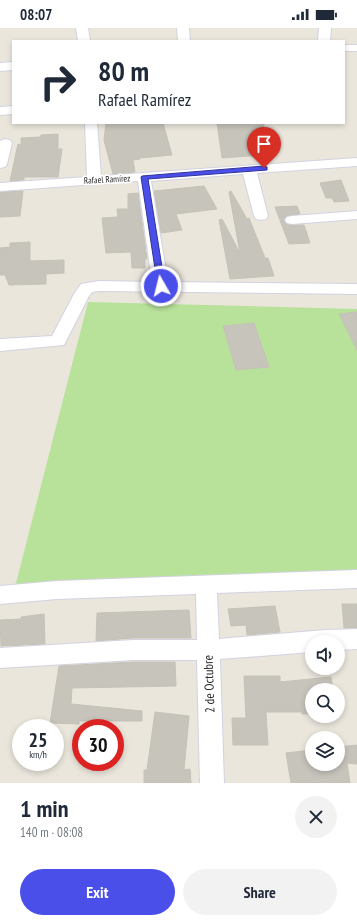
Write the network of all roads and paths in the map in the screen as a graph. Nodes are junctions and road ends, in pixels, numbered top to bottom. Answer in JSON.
{"nodes":[{"id":1,"x":82,"y":28,"type":"edge"},
{"id":2,"x":183,"y":28,"type":"edge"},
{"id":3,"x":325,"y":28,"type":"edge"},
{"id":4,"x":84,"y":40,"type":"edge"},
{"id":5,"x":184,"y":40,"type":"edge"},
{"id":6,"x":324,"y":40,"type":"edge"},
{"id":7,"x":345,"y":48,"type":"edge"},
{"id":8,"x":357,"y":48,"type":"edge"},
{"id":9,"x":12,"y":66,"type":"edge"},
{"id":10,"x":0,"y":67,"type":"edge"},
{"id":11,"x":12,"y":110,"type":"edge"},
{"id":12,"x":0,"y":111,"type":"edge"},
{"id":13,"x":91,"y":124,"type":"edge"},
{"id":14,"x":5,"y":142,"type":"dead end"},
{"id":15,"x":357,"y":163,"type":"edge"},
{"id":16,"x":0,"y":164,"type":"edge"},
{"id":17,"x":249,"y":170,"type":"junction"},
{"id":18,"x":144,"y":177,"type":"junction"},
{"id":19,"x":94,"y":180,"type":"junction"},
{"id":20,"x":0,"y":186,"type":"edge"},
{"id":21,"x":357,"y":215,"type":"edge"},
{"id":22,"x":261,"y":216,"type":"dead end"},
{"id":23,"x":292,"y":220,"type":"dead end"},
{"id":24,"x":161,"y":286,"type":"junction"},
{"id":25,"x":357,"y":289,"type":"edge"},
{"id":26,"x":0,"y":345,"type":"edge"},
{"id":27,"x":357,"y":579,"type":"edge"},
{"id":28,"x":206,"y":586,"type":"junction"},
{"id":29,"x":0,"y":595,"type":"edge"},
{"id":30,"x":357,"y":639,"type":"edge"},
{"id":31,"x":208,"y":650,"type":"junction"},
{"id":32,"x":0,"y":658,"type":"edge"},
{"id":33,"x":212,"y":783,"type":"edge"}],
"edges":[{"from":1,"to":4,"type":"street"},
{"from":2,"to":5,"type":"street"},
{"from":3,"to":6,"type":"street"},
{"from":7,"to":8,"type":"street"},
{"from":9,"to":10,"type":"street"},
{"from":11,"to":12,"type":"street"},
{"from":13,"to":19,"type":"street"},
{"from":14,"to":16,"type":"street"},
{"from":15,"to":17,"type":"street","name":"Rafael Ramírez"},
{"from":17,"to":18,"type":"street","name":"Rafael Ramírez"},
{"from":17,"to":22,"type":"street"},
{"from":18,"to":19,"type":"street","name":"Rafael Ramírez"},
{"from":18,"to":24,"type":"street"},
{"from":19,"to":20,"type":"street","name":"Rafael Ramírez"},
{"from":21,"to":23,"type":"street"},
{"from":24,"to":25,"type":"street"},
{"from":24,"to":26,"type":"street"},
{"from":27,"to":28,"type":"street"},
{"from":28,"to":29,"type":"street"},
{"from":28,"to":31,"type":"street","name":"2 de Octubre"},
{"from":30,"to":31,"type":"street"},
{"from":31,"to":32,"type":"street"},
{"from":31,"to":33,"type":"street","name":"2 de Octubre"}]}
